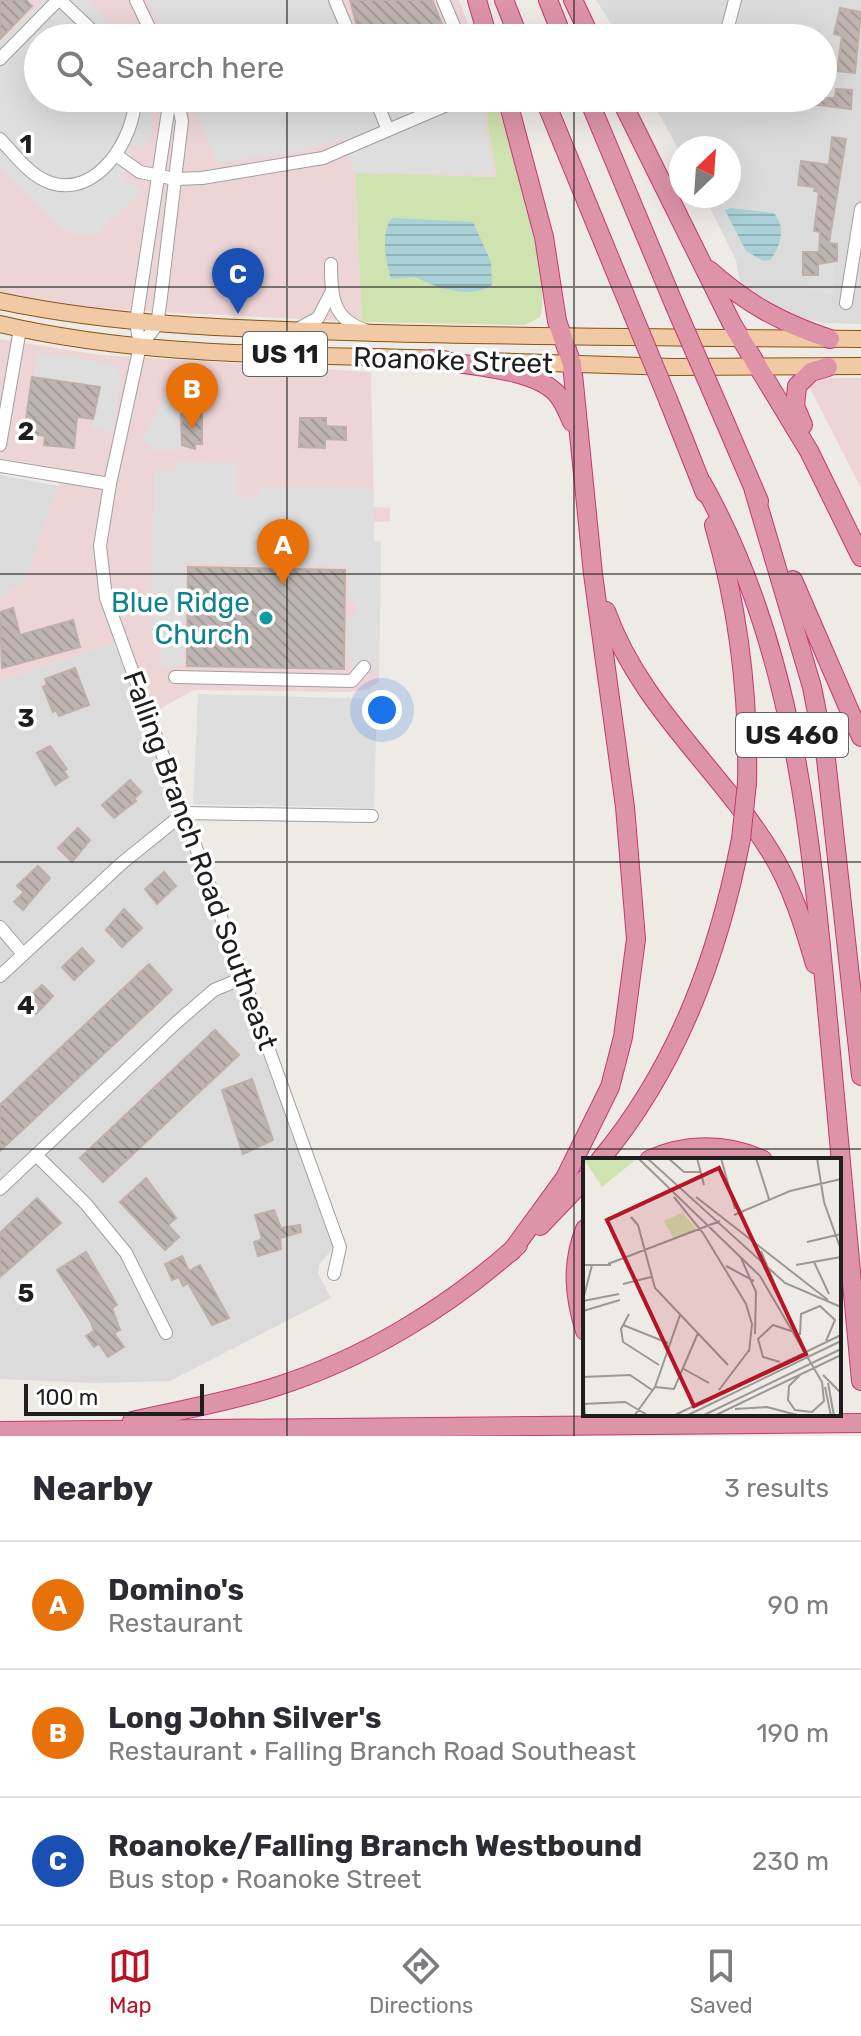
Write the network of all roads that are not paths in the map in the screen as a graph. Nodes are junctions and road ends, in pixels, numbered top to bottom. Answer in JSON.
{"nodes":[{"id":1,"x":59,"y":0,"type":"edge"},
{"id":2,"x":136,"y":0,"type":"edge"},
{"id":3,"x":335,"y":0,"type":"edge"},
{"id":4,"x":443,"y":0,"type":"edge"},
{"id":5,"x":477,"y":0,"type":"edge"},
{"id":6,"x":504,"y":0,"type":"edge"},
{"id":7,"x":548,"y":0,"type":"edge"},
{"id":8,"x":573,"y":0,"type":"edge"},
{"id":9,"x":735,"y":0,"type":"edge"},
{"id":10,"x":35,"y":24,"type":"edge"},
{"id":11,"x":85,"y":24,"type":"edge"},
{"id":12,"x":147,"y":24,"type":"edge"},
{"id":13,"x":345,"y":24,"type":"edge"},
{"id":14,"x":453,"y":24,"type":"edge"},
{"id":15,"x":484,"y":24,"type":"edge"},
{"id":16,"x":513,"y":24,"type":"edge"},
{"id":17,"x":557,"y":24,"type":"edge"},
{"id":18,"x":584,"y":24,"type":"edge"},
{"id":19,"x":729,"y":24,"type":"edge"},
{"id":20,"x":24,"y":35,"type":"edge"},
{"id":21,"x":0,"y":59,"type":"edge"},
{"id":22,"x":134,"y":112,"type":"edge"},
{"id":23,"x":168,"y":112,"type":"edge"},
{"id":24,"x":180,"y":112,"type":"edge"},
{"id":25,"x":381,"y":112,"type":"edge"},
{"id":26,"x":430,"y":112,"type":"edge"},
{"id":27,"x":511,"y":112,"type":"edge"},
{"id":28,"x":550,"y":112,"type":"edge"},
{"id":29,"x":594,"y":112,"type":"edge"},
{"id":30,"x":627,"y":112,"type":"edge"},
{"id":31,"x":388,"y":130,"type":"junction"},
{"id":32,"x":0,"y":139,"type":"edge"},
{"id":33,"x":116,"y":155,"type":"junction"},
{"id":34,"x":161,"y":176,"type":"junction"},
{"id":35,"x":175,"y":179,"type":"junction"},
{"id":36,"x":861,"y":209,"type":"edge"},
{"id":37,"x":701,"y":263,"type":"junction"},
{"id":38,"x":331,"y":264,"type":"dead end"},
{"id":39,"x":331,"y":293,"type":"junction"},
{"id":40,"x":0,"y":301,"type":"edge"},
{"id":41,"x":846,"y":303,"type":"dead end"},
{"id":42,"x":136,"y":322,"type":"junction"},
{"id":43,"x":0,"y":324,"type":"edge"},
{"id":44,"x":157,"y":325,"type":"junction"},
{"id":45,"x":20,"y":329,"type":"junction"},
{"id":46,"x":294,"y":331,"type":"junction"},
{"id":47,"x":375,"y":333,"type":"junction"},
{"id":48,"x":562,"y":337,"type":"junction"},
{"id":49,"x":741,"y":338,"type":"junction"},
{"id":50,"x":830,"y":339,"type":"junction"},
{"id":51,"x":861,"y":339,"type":"edge"},
{"id":52,"x":140,"y":346,"type":"junction"},
{"id":53,"x":431,"y":359,"type":"junction"},
{"id":54,"x":572,"y":364,"type":"junction"},
{"id":55,"x":861,"y":366,"type":"edge"},
{"id":56,"x":760,"y":367,"type":"junction"},
{"id":57,"x":828,"y":367,"type":"junction"},
{"id":58,"x":576,"y":428,"type":"junction"},
{"id":59,"x":0,"y":445,"type":"edge"},
{"id":60,"x":809,"y":451,"type":"junction"},
{"id":61,"x":0,"y":466,"type":"edge"},
{"id":62,"x":702,"y":483,"type":"junction"},
{"id":63,"x":110,"y":484,"type":"junction"},
{"id":64,"x":754,"y":491,"type":"junction"},
{"id":65,"x":861,"y":557,"type":"edge"},
{"id":66,"x":593,"y":574,"type":"junction"},
{"id":67,"x":364,"y":667,"type":"dead end"},
{"id":68,"x":175,"y":677,"type":"dead end"},
{"id":69,"x":861,"y":737,"type":"edge"},
{"id":70,"x":184,"y":813,"type":"junction"},
{"id":71,"x":372,"y":816,"type":"dead end"},
{"id":72,"x":0,"y":927,"type":"edge"},
{"id":73,"x":23,"y":954,"type":"junction"},
{"id":74,"x":0,"y":976,"type":"edge"},
{"id":75,"x":243,"y":978,"type":"junction"},
{"id":76,"x":826,"y":1001,"type":"junction"},
{"id":77,"x":861,"y":1076,"type":"edge"},
{"id":78,"x":36,"y":1155,"type":"junction"},
{"id":79,"x":601,"y":1158,"type":"edge"},
{"id":80,"x":656,"y":1158,"type":"edge"},
{"id":81,"x":756,"y":1158,"type":"edge"},
{"id":82,"x":840,"y":1158,"type":"edge"},
{"id":83,"x":841,"y":1164,"type":"edge"},
{"id":84,"x":583,"y":1181,"type":"edge"},
{"id":85,"x":0,"y":1189,"type":"edge"},
{"id":86,"x":583,"y":1236,"type":"edge"},
{"id":87,"x":511,"y":1252,"type":"junction"},
{"id":88,"x":841,"y":1261,"type":"edge"},
{"id":89,"x":334,"y":1274,"type":"dead end"},
{"id":90,"x":853,"y":1294,"type":"junction"},
{"id":91,"x":583,"y":1323,"type":"edge"},
{"id":92,"x":166,"y":1333,"type":"dead end"},
{"id":93,"x":861,"y":1381,"type":"edge"},
{"id":94,"x":713,"y":1416,"type":"edge"},
{"id":95,"x":861,"y":1423,"type":"edge"},
{"id":96,"x":748,"y":1424,"type":"junction"},
{"id":97,"x":100,"y":1429,"type":"junction"},
{"id":98,"x":0,"y":1431,"type":"edge"}],
"edges":[{"from":1,"to":10,"type":"street"},
{"from":1,"to":11,"type":"street"},
{"from":2,"to":12,"type":"street"},
{"from":3,"to":13,"type":"street"},
{"from":4,"to":14,"type":"street"},
{"from":5,"to":15,"type":"highway"},
{"from":6,"to":16,"type":"highway"},
{"from":7,"to":17,"type":"highway"},
{"from":8,"to":18,"type":"highway"},
{"from":9,"to":19,"type":"street"},
{"from":20,"to":21,"type":"street"},
{"from":22,"to":33,"type":"street"},
{"from":23,"to":34,"type":"street"},
{"from":24,"to":35,"type":"street"},
{"from":25,"to":31,"type":"street"},
{"from":26,"to":31,"type":"street"},
{"from":27,"to":48,"type":"highway"},
{"from":28,"to":62,"type":"highway","number":"US 460","bridge":true},
{"from":29,"to":64,"type":"highway","number":"US 460","bridge":true},
{"from":30,"to":37,"type":"highway"},
{"from":31,"to":35,"type":"street"},
{"from":32,"to":33,"type":"street"},
{"from":33,"to":34,"type":"street"},
{"from":34,"to":35,"type":"street"},
{"from":34,"to":42,"type":"street"},
{"from":35,"to":44,"type":"street"},
{"from":36,"to":41,"type":"street"},
{"from":37,"to":49,"type":"highway"},
{"from":37,"to":50,"type":"highway"},
{"from":38,"to":39,"type":"street"},
{"from":39,"to":46,"type":"street"},
{"from":39,"to":47,"type":"street"},
{"from":40,"to":42,"type":"main road","name":"Roanoke Street","number":"US 11"},
{"from":42,"to":44,"type":"main road","name":"Roanoke Street","number":"US 11"},
{"from":42,"to":52,"type":"street"},
{"from":43,"to":45,"type":"main road","name":"Roanoke Street","number":"US 11"},
{"from":44,"to":46,"type":"main road","name":"Roanoke Street","number":"US 11"},
{"from":44,"to":52,"type":"street"},
{"from":45,"to":52,"type":"main road","name":"Roanoke Street","number":"US 11"},
{"from":45,"to":59,"type":"street"},
{"from":46,"to":47,"type":"main road","name":"Roanoke Street","number":"US 11"},
{"from":47,"to":48,"type":"main road","name":"Roanoke Street","number":"US 11"},
{"from":48,"to":49,"type":"main road","name":"Roanoke Street","number":"US 11"},
{"from":48,"to":54,"type":"highway"},
{"from":49,"to":50,"type":"main road","name":"Roanoke Street","number":"US 11"},
{"from":49,"to":56,"type":"highway"},
{"from":50,"to":51,"type":"main road","name":"Roanoke Street","number":"US 11"},
{"from":52,"to":53,"type":"main road","name":"Roanoke Street","number":"US 11"},
{"from":52,"to":63,"type":"street","name":"Falling Branch Road Southeast"},
{"from":53,"to":54,"type":"main road","name":"Roanoke Street","number":"US 11"},
{"from":53,"to":58,"type":"highway"},
{"from":54,"to":56,"type":"main road","name":"Roanoke Street","number":"US 11"},
{"from":54,"to":58,"type":"highway"},
{"from":55,"to":57,"type":"main road","name":"Roanoke Street","number":"US 11"},
{"from":56,"to":57,"type":"main road","name":"Roanoke Street","number":"US 11"},
{"from":56,"to":60,"type":"highway"},
{"from":57,"to":60,"type":"highway"},
{"from":58,"to":66,"type":"highway"},
{"from":60,"to":65,"type":"highway"},
{"from":61,"to":63,"type":"street"},
{"from":62,"to":76,"type":"highway","number":"US 460"},
{"from":62,"to":79,"type":"highway","bridge":true},
{"from":63,"to":70,"type":"street","name":"Falling Branch Road Southeast"},
{"from":64,"to":69,"type":"highway","number":"US 460"},
{"from":64,"to":77,"type":"highway","number":"US 460"},
{"from":66,"to":76,"type":"highway"},
{"from":66,"to":87,"type":"highway"},
{"from":67,"to":68,"type":"street"},
{"from":70,"to":71,"type":"street"},
{"from":70,"to":73,"type":"street"},
{"from":70,"to":75,"type":"street","name":"Falling Branch Road Southeast"},
{"from":72,"to":73,"type":"street"},
{"from":73,"to":74,"type":"street"},
{"from":75,"to":78,"type":"street"},
{"from":75,"to":89,"type":"street","name":"Falling Branch Road Southeast"},
{"from":76,"to":82,"type":"highway","number":"US 460"},
{"from":78,"to":85,"type":"street"},
{"from":78,"to":92,"type":"street"},
{"from":80,"to":81,"type":"highway"},
{"from":83,"to":90,"type":"highway","number":"US 460"},
{"from":84,"to":87,"type":"highway"},
{"from":86,"to":91,"type":"highway"},
{"from":87,"to":97,"type":"highway"},
{"from":88,"to":90,"type":"highway"},
{"from":90,"to":93,"type":"highway","number":"US 460"},
{"from":94,"to":96,"type":"highway"},
{"from":95,"to":96,"type":"highway"},
{"from":96,"to":97,"type":"highway"},
{"from":97,"to":98,"type":"highway"}]}
